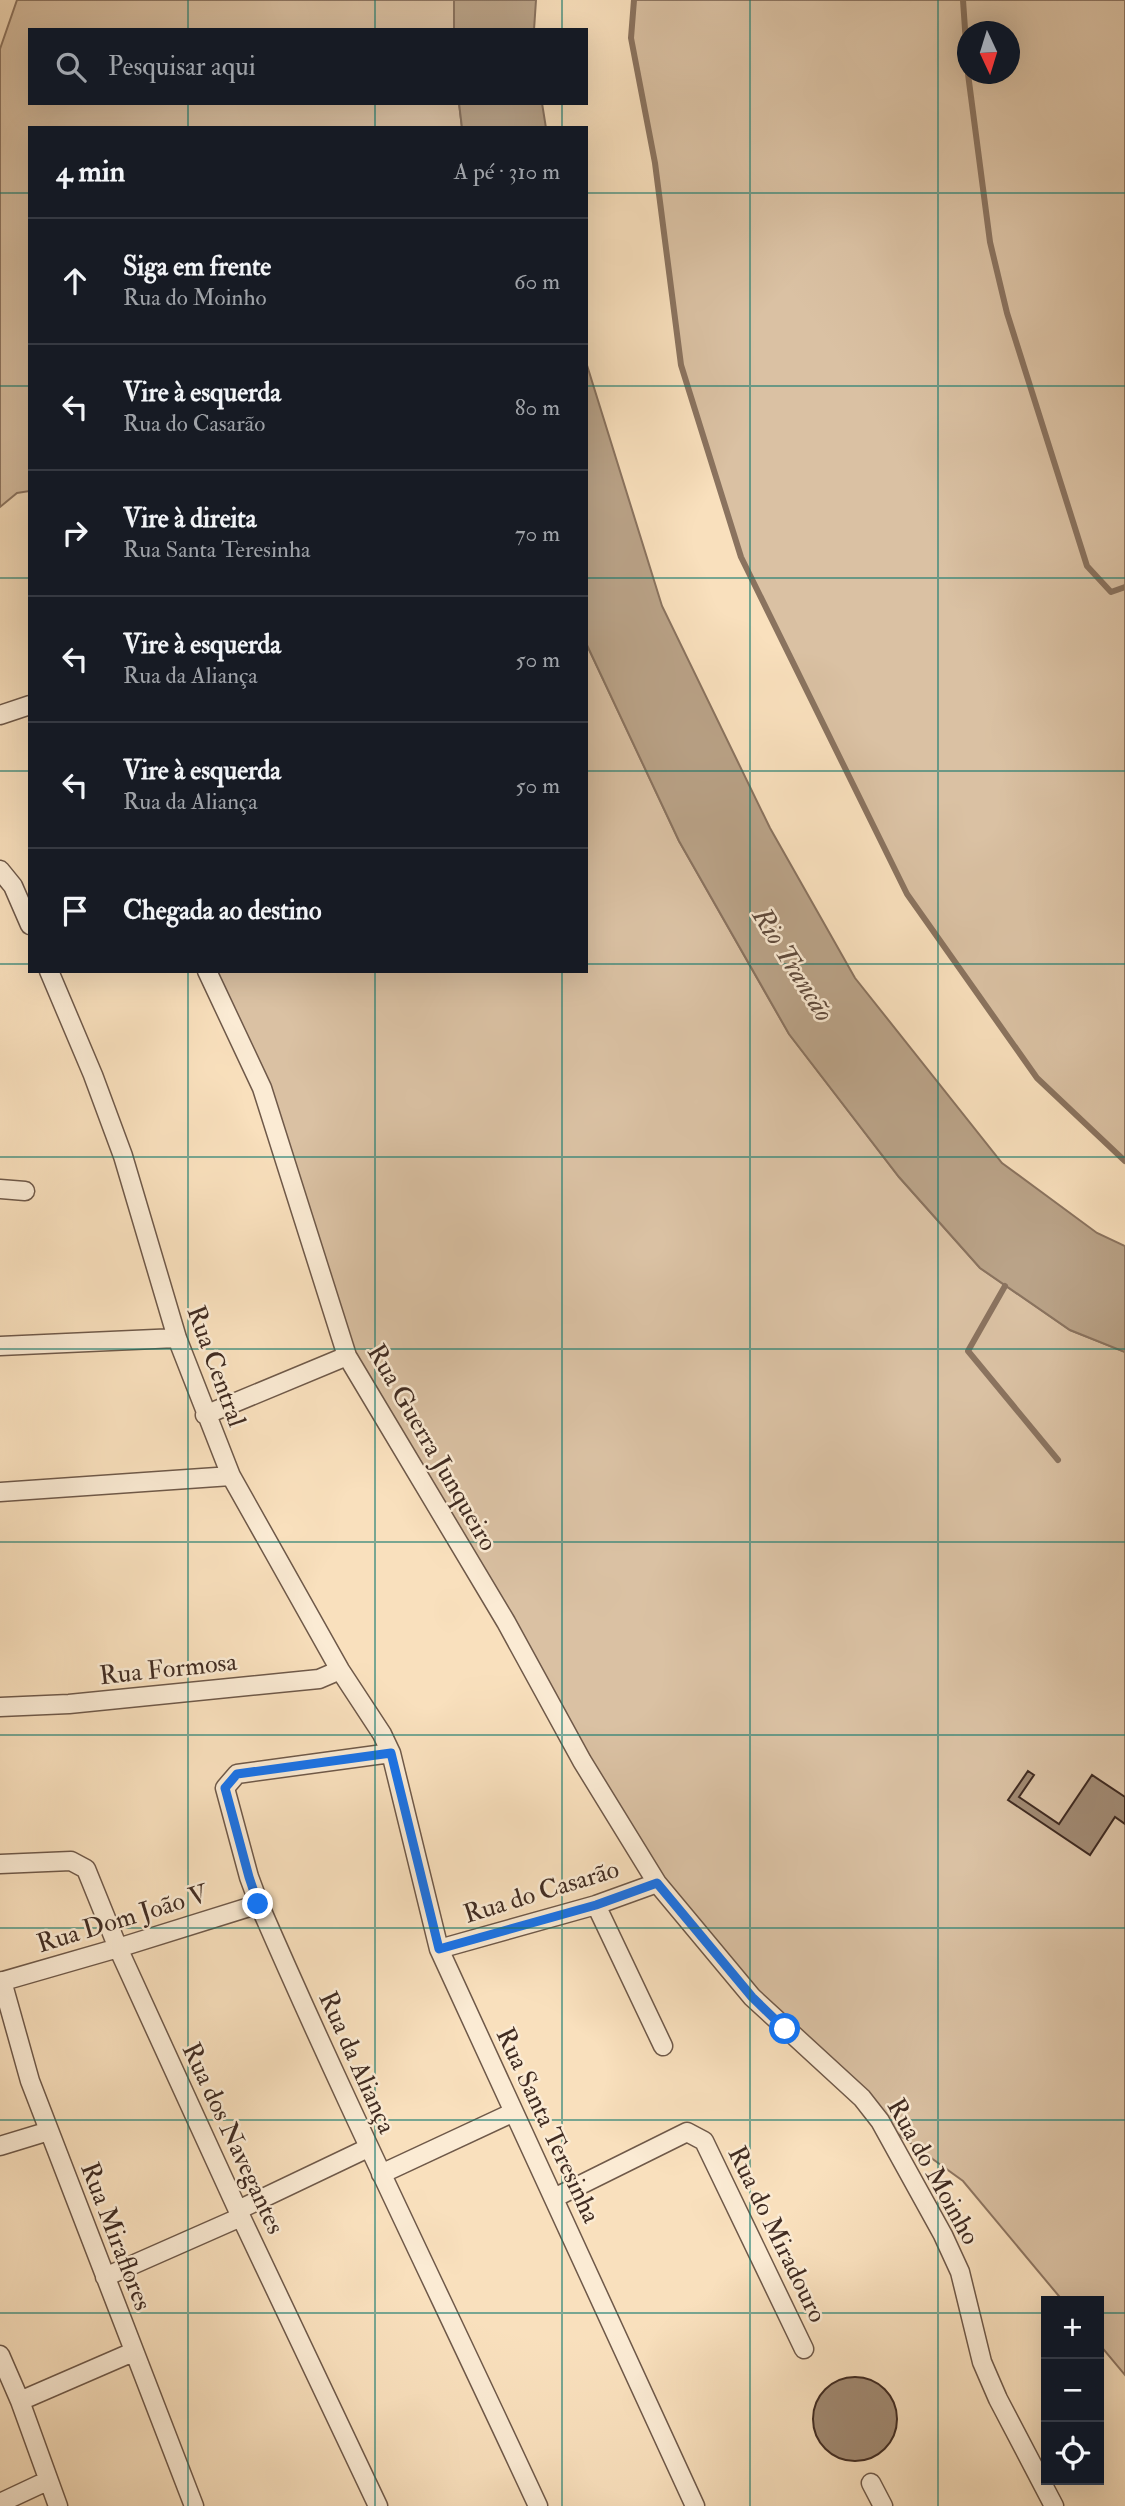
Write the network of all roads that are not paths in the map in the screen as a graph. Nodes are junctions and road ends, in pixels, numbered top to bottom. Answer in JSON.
{"nodes":[{"id":1,"x":28,"y":706,"type":"edge"},
{"id":2,"x":0,"y":715,"type":"edge"},
{"id":3,"x":0,"y":870,"type":"edge"},
{"id":4,"x":28,"y":920,"type":"edge"},
{"id":5,"x":50,"y":973,"type":"edge"},
{"id":6,"x":208,"y":973,"type":"edge"},
{"id":7,"x":0,"y":1189,"type":"edge"},
{"id":8,"x":24,"y":1191,"type":"dead end"},
{"id":9,"x":177,"y":1338,"type":"junction"},
{"id":10,"x":0,"y":1346,"type":"edge"},
{"id":11,"x":347,"y":1356,"type":"junction"},
{"id":12,"x":205,"y":1415,"type":"junction"},
{"id":13,"x":231,"y":1476,"type":"junction"},
{"id":14,"x":0,"y":1492,"type":"edge"},
{"id":15,"x":340,"y":1670,"type":"junction"},
{"id":16,"x":0,"y":1707,"type":"edge"},
{"id":17,"x":391,"y":1753,"type":"junction"},
{"id":18,"x":0,"y":1864,"type":"edge"},
{"id":19,"x":657,"y":1883,"type":"junction"},
{"id":20,"x":258,"y":1904,"type":"junction"},
{"id":21,"x":596,"y":1905,"type":"junction"},
{"id":22,"x":118,"y":1948,"type":"junction"},
{"id":23,"x":439,"y":1949,"type":"junction"},
{"id":24,"x":1,"y":1981,"type":"edge"},
{"id":25,"x":663,"y":2046,"type":"dead end"},
{"id":26,"x":512,"y":2113,"type":"junction"},
{"id":27,"x":49,"y":2131,"type":"junction"},
{"id":28,"x":0,"y":2146,"type":"edge"},
{"id":29,"x":368,"y":2148,"type":"junction"},
{"id":30,"x":381,"y":2174,"type":"junction"},
{"id":31,"x":554,"y":2198,"type":"junction"},
{"id":32,"x":239,"y":2213,"type":"junction"},
{"id":33,"x":105,"y":2277,"type":"junction"},
{"id":34,"x":804,"y":2349,"type":"dead end"},
{"id":35,"x":133,"y":2352,"type":"junction"},
{"id":36,"x":0,"y":2355,"type":"edge"},
{"id":37,"x":20,"y":2401,"type":"junction"},
{"id":38,"x":47,"y":2480,"type":"junction"},
{"id":39,"x":871,"y":2483,"type":"dead end"},
{"id":40,"x":0,"y":2502,"type":"edge"},
{"id":41,"x":58,"y":2506,"type":"edge"},
{"id":42,"x":194,"y":2506,"type":"edge"},
{"id":43,"x":378,"y":2506,"type":"edge"},
{"id":44,"x":538,"y":2506,"type":"edge"},
{"id":45,"x":695,"y":2506,"type":"edge"},
{"id":46,"x":883,"y":2506,"type":"edge"},
{"id":47,"x":1054,"y":2506,"type":"edge"}],
"edges":[{"from":1,"to":2,"type":"street"},
{"from":3,"to":4,"type":"street"},
{"from":5,"to":9,"type":"street","name":"Rua Central"},
{"from":6,"to":11,"type":"street","name":"Rua Guerra Junqueiro"},
{"from":7,"to":8,"type":"street"},
{"from":9,"to":10,"type":"street"},
{"from":9,"to":12,"type":"street","name":"Rua Central"},
{"from":11,"to":12,"type":"street"},
{"from":11,"to":19,"type":"street","name":"Rua Guerra Junqueiro"},
{"from":12,"to":13,"type":"street","name":"Rua Central"},
{"from":13,"to":14,"type":"street"},
{"from":13,"to":15,"type":"street","name":"Rua Central"},
{"from":15,"to":16,"type":"street","name":"Rua Formosa"},
{"from":15,"to":17,"type":"street","name":"Rua Central"},
{"from":17,"to":20,"type":"street","name":"Rua da Aliança"},
{"from":17,"to":23,"type":"street","name":"Rua Santa Teresinha"},
{"from":18,"to":22,"type":"street","name":"Rua dos Navegantes"},
{"from":19,"to":21,"type":"street","name":"Rua do Casarão"},
{"from":19,"to":47,"type":"street","name":"Rua do Moinho"},
{"from":20,"to":22,"type":"street","name":"Rua Dom João V"},
{"from":20,"to":29,"type":"street","name":"Rua da Aliança"},
{"from":21,"to":23,"type":"street","name":"Rua do Casarão"},
{"from":21,"to":25,"type":"street"},
{"from":22,"to":24,"type":"street","name":"Rua Dom João V"},
{"from":22,"to":32,"type":"street","name":"Rua dos Navegantes"},
{"from":23,"to":26,"type":"street","name":"Rua Santa Teresinha"},
{"from":24,"to":27,"type":"street","name":"Rua Miraflores"},
{"from":26,"to":30,"type":"street"},
{"from":26,"to":31,"type":"street","name":"Rua Santa Teresinha"},
{"from":27,"to":28,"type":"street"},
{"from":27,"to":33,"type":"street","name":"Rua Miraflores"},
{"from":29,"to":30,"type":"street","name":"Rua da Aliança"},
{"from":29,"to":32,"type":"street"},
{"from":30,"to":44,"type":"street","name":"Rua da Aliança"},
{"from":31,"to":34,"type":"street","name":"Rua do Miradouro"},
{"from":31,"to":45,"type":"street","name":"Rua Santa Teresinha"},
{"from":32,"to":33,"type":"street"},
{"from":32,"to":43,"type":"street","name":"Rua dos Navegantes"},
{"from":33,"to":35,"type":"street","name":"Rua Miraflores"},
{"from":35,"to":37,"type":"street"},
{"from":35,"to":42,"type":"street","name":"Rua Miraflores"},
{"from":36,"to":37,"type":"street"},
{"from":37,"to":38,"type":"street"},
{"from":38,"to":40,"type":"street"},
{"from":38,"to":41,"type":"street"},
{"from":39,"to":46,"type":"street"}]}
